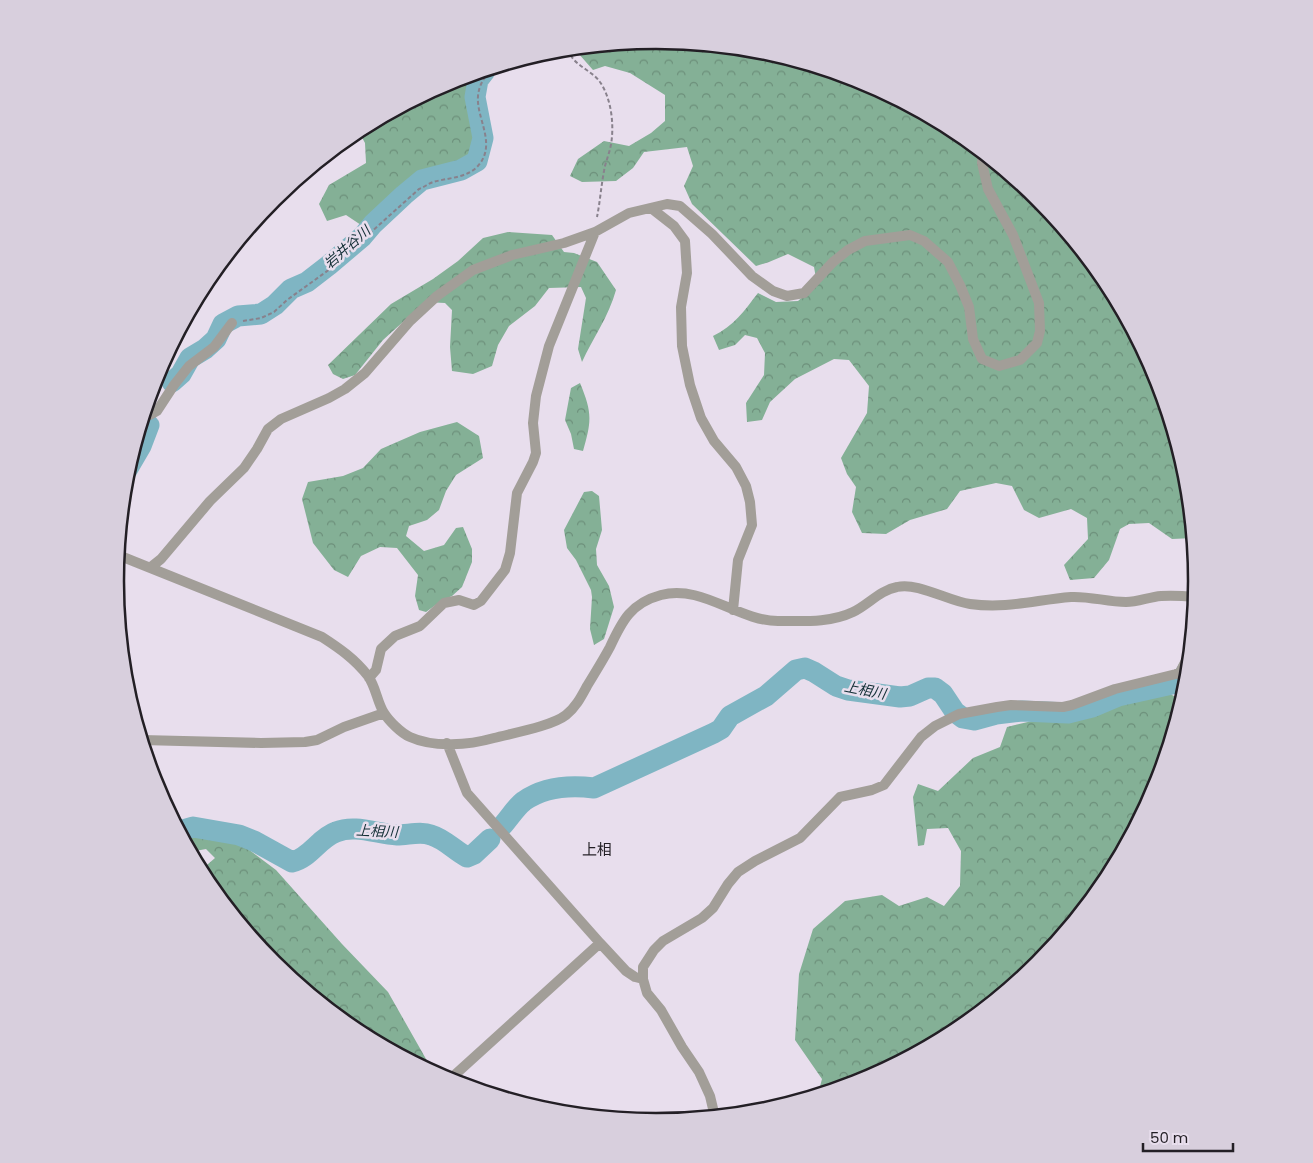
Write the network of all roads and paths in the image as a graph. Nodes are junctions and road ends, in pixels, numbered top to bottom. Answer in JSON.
{"nodes":[{"id":1,"x":572,"y":56,"type":"edge"},
{"id":2,"x":485,"y":77,"type":"edge"},
{"id":3,"x":982,"y":160,"type":"edge"},
{"id":4,"x":651,"y":208,"type":"junction"},
{"id":5,"x":595,"y":232,"type":"junction"},
{"id":6,"x":232,"y":323,"type":"joint"},
{"id":7,"x":151,"y":415,"type":"edge"},
{"id":8,"x":125,"y":558,"type":"edge"},
{"id":9,"x":151,"y":568,"type":"junction"},
{"id":10,"x":1189,"y":597,"type":"edge"},
{"id":11,"x":733,"y":610,"type":"junction"},
{"id":12,"x":1182,"y":668,"type":"edge"},
{"id":13,"x":369,"y":678,"type":"junction"},
{"id":14,"x":384,"y":713,"type":"junction"},
{"id":15,"x":148,"y":740,"type":"edge"},
{"id":16,"x":446,"y":743,"type":"junction"},
{"id":17,"x":600,"y":943,"type":"junction"},
{"id":18,"x":643,"y":979,"type":"junction"},
{"id":19,"x":455,"y":1075,"type":"edge"},
{"id":20,"x":714,"y":1111,"type":"edge"}],
"edges":[{"from":1,"to":5,"type":"path"},
{"from":2,"to":6,"type":"path"},
{"from":3,"to":4,"type":"street"},
{"from":4,"to":5,"type":"street"},
{"from":4,"to":11,"type":"street"},
{"from":5,"to":9,"type":"street"},
{"from":5,"to":13,"type":"street"},
{"from":6,"to":7,"type":"street"},
{"from":8,"to":9,"type":"street"},
{"from":9,"to":13,"type":"street"},
{"from":10,"to":11,"type":"street"},
{"from":11,"to":16,"type":"street"},
{"from":12,"to":18,"type":"street"},
{"from":13,"to":14,"type":"street"},
{"from":14,"to":15,"type":"street"},
{"from":14,"to":16,"type":"street"},
{"from":16,"to":17,"type":"street"},
{"from":17,"to":18,"type":"street"},
{"from":17,"to":19,"type":"street"},
{"from":18,"to":20,"type":"street"}]}
